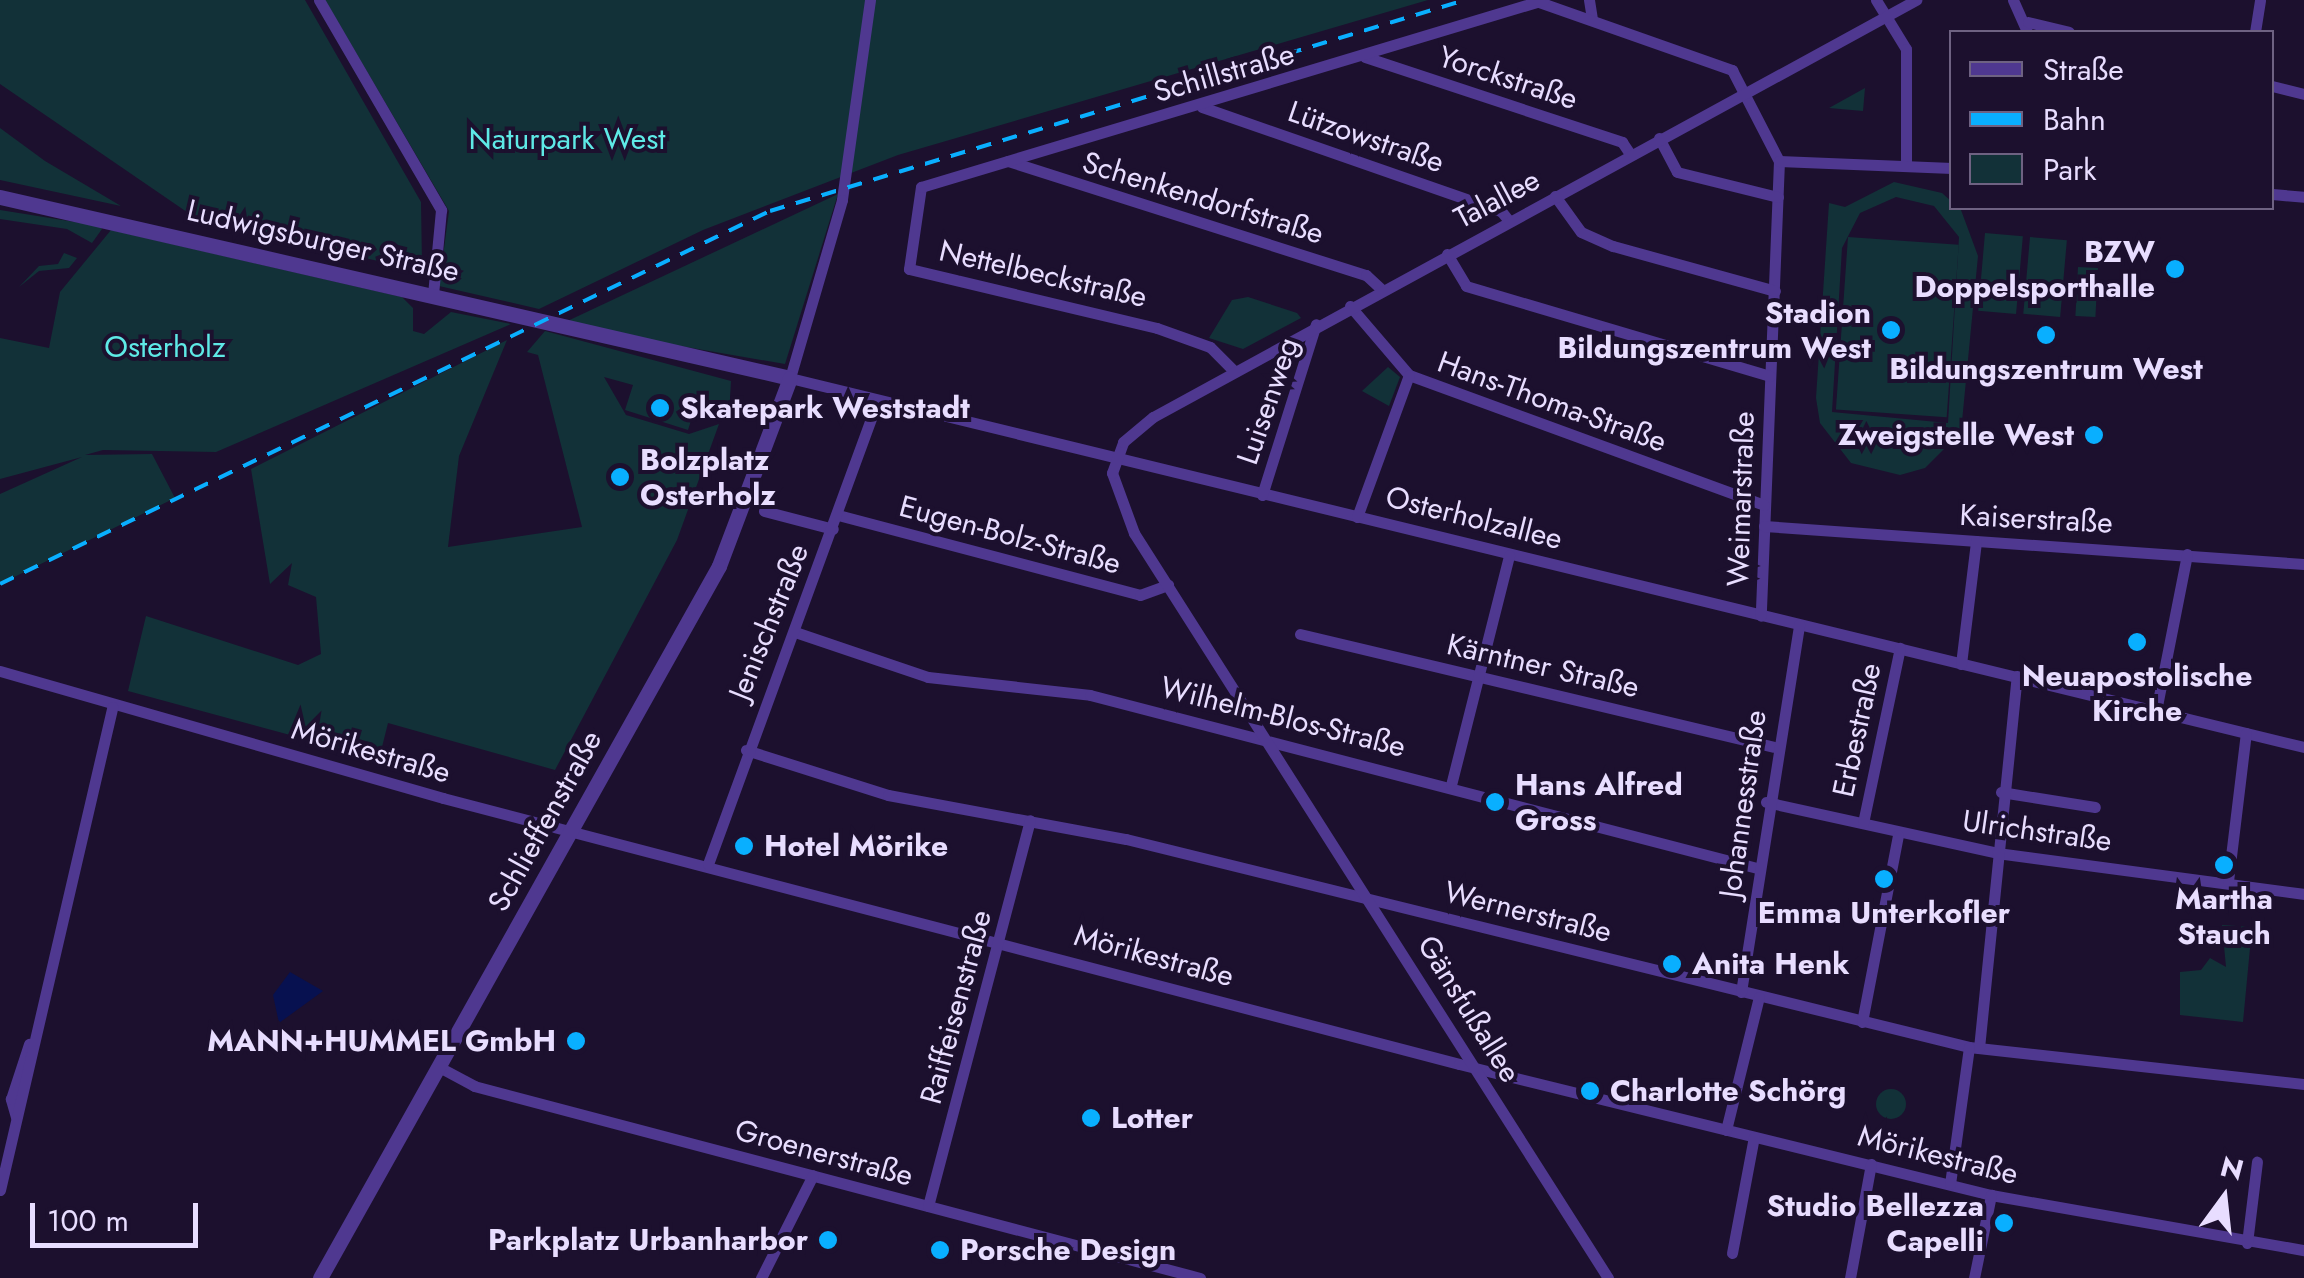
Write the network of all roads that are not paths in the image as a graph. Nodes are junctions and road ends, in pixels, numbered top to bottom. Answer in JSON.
{"nodes":[{"id":1,"x":319,"y":0,"type":"edge"},
{"id":2,"x":870,"y":0,"type":"edge"},
{"id":3,"x":1589,"y":0,"type":"edge"},
{"id":4,"x":1876,"y":0,"type":"edge"},
{"id":5,"x":1916,"y":0,"type":"edge"},
{"id":6,"x":2013,"y":0,"type":"edge"},
{"id":7,"x":2260,"y":0,"type":"edge"},
{"id":8,"x":1541,"y":1,"type":"edge"},
{"id":9,"x":1886,"y":15,"type":"junction"},
{"id":10,"x":1592,"y":20,"type":"junction"},
{"id":11,"x":2027,"y":27,"type":"edge"},
{"id":12,"x":2052,"y":30,"type":"edge"},
{"id":13,"x":2255,"y":30,"type":"edge"},
{"id":14,"x":1365,"y":57,"type":"junction"},
{"id":15,"x":2274,"y":86,"type":"edge"},
{"id":16,"x":1746,"y":90,"type":"junction"},
{"id":17,"x":2304,"y":94,"type":"edge"},
{"id":18,"x":1202,"y":106,"type":"junction"},
{"id":19,"x":1659,"y":138,"type":"junction"},
{"id":20,"x":1630,"y":154,"type":"junction"},
{"id":21,"x":1008,"y":160,"type":"junction"},
{"id":22,"x":1779,"y":161,"type":"junction"},
{"id":23,"x":1906,"y":165,"type":"junction"},
{"id":24,"x":1949,"y":168,"type":"edge"},
{"id":25,"x":921,"y":188,"type":"joint"},
{"id":26,"x":2274,"y":194,"type":"edge"},
{"id":27,"x":1555,"y":196,"type":"junction"},
{"id":28,"x":1778,"y":197,"type":"junction"},
{"id":29,"x":2304,"y":197,"type":"edge"},
{"id":30,"x":0,"y":198,"type":"edge"},
{"id":31,"x":1508,"y":222,"type":"junction"},
{"id":32,"x":1447,"y":254,"type":"junction"},
{"id":33,"x":1381,"y":289,"type":"junction"},
{"id":34,"x":1775,"y":291,"type":"junction"},
{"id":35,"x":433,"y":295,"type":"junction"},
{"id":36,"x":1350,"y":306,"type":"junction"},
{"id":37,"x":1316,"y":324,"type":"junction"},
{"id":38,"x":632,"y":340,"type":"joint"},
{"id":39,"x":1234,"y":371,"type":"junction"},
{"id":40,"x":1409,"y":376,"type":"junction"},
{"id":41,"x":1770,"y":376,"type":"junction"},
{"id":42,"x":790,"y":378,"type":"junction"},
{"id":43,"x":878,"y":400,"type":"junction"},
{"id":44,"x":1116,"y":458,"type":"junction"},
{"id":45,"x":1262,"y":496,"type":"junction"},
{"id":46,"x":1764,"y":504,"type":"junction"},
{"id":47,"x":764,"y":511,"type":"dead end"},
{"id":48,"x":838,"y":515,"type":"junction"},
{"id":49,"x":1357,"y":517,"type":"junction"},
{"id":50,"x":1764,"y":526,"type":"junction"},
{"id":51,"x":834,"y":529,"type":"junction"},
{"id":52,"x":1976,"y":541,"type":"junction"},
{"id":53,"x":2186,"y":554,"type":"junction"},
{"id":54,"x":1510,"y":555,"type":"junction"},
{"id":55,"x":2304,"y":564,"type":"edge"},
{"id":56,"x":1168,"y":586,"type":"junction"},
{"id":57,"x":1761,"y":616,"type":"junction"},
{"id":58,"x":1799,"y":625,"type":"junction"},
{"id":59,"x":795,"y":632,"type":"junction"},
{"id":60,"x":1300,"y":634,"type":"dead end"},
{"id":61,"x":1900,"y":648,"type":"junction"},
{"id":62,"x":1961,"y":664,"type":"junction"},
{"id":63,"x":0,"y":671,"type":"edge"},
{"id":64,"x":2017,"y":676,"type":"junction"},
{"id":65,"x":1478,"y":678,"type":"junction"},
{"id":66,"x":112,"y":707,"type":"junction"},
{"id":67,"x":2156,"y":711,"type":"junction"},
{"id":68,"x":2246,"y":733,"type":"junction"},
{"id":69,"x":1270,"y":740,"type":"junction"},
{"id":70,"x":1774,"y":747,"type":"junction"},
{"id":71,"x":2304,"y":747,"type":"edge"},
{"id":72,"x":746,"y":750,"type":"junction"},
{"id":73,"x":1451,"y":786,"type":"junction"},
{"id":74,"x":2001,"y":792,"type":"junction"},
{"id":75,"x":1766,"y":802,"type":"junction"},
{"id":76,"x":2095,"y":807,"type":"dead end"},
{"id":77,"x":1030,"y":820,"type":"junction"},
{"id":78,"x":1863,"y":822,"type":"junction"},
{"id":79,"x":570,"y":827,"type":"junction"},
{"id":80,"x":1898,"y":835,"type":"junction"},
{"id":81,"x":1997,"y":853,"type":"junction"},
{"id":82,"x":708,"y":864,"type":"junction"},
{"id":83,"x":1757,"y":868,"type":"junction"},
{"id":84,"x":2228,"y":881,"type":"junction"},
{"id":85,"x":2304,"y":894,"type":"edge"},
{"id":86,"x":1371,"y":898,"type":"junction"},
{"id":87,"x":1000,"y":940,"type":"junction"},
{"id":88,"x":1741,"y":992,"type":"junction"},
{"id":89,"x":1759,"y":997,"type":"junction"},
{"id":90,"x":1862,"y":1022,"type":"junction"},
{"id":91,"x":1974,"y":1048,"type":"junction"},
{"id":92,"x":439,"y":1067,"type":"junction"},
{"id":93,"x":1476,"y":1068,"type":"junction"},
{"id":94,"x":2304,"y":1084,"type":"edge"},
{"id":95,"x":1726,"y":1130,"type":"junction"},
{"id":96,"x":1754,"y":1137,"type":"junction"},
{"id":97,"x":2257,"y":1162,"type":"dead end"},
{"id":98,"x":1871,"y":1164,"type":"junction"},
{"id":99,"x":813,"y":1176,"type":"junction"},
{"id":100,"x":1950,"y":1184,"type":"junction"},
{"id":101,"x":0,"y":1190,"type":"edge"},
{"id":102,"x":1991,"y":1195,"type":"junction"},
{"id":103,"x":928,"y":1206,"type":"junction"},
{"id":104,"x":2247,"y":1243,"type":"junction"},
{"id":105,"x":2304,"y":1250,"type":"edge"},
{"id":106,"x":1732,"y":1254,"type":"dead end"},
{"id":107,"x":1160,"y":1273,"type":"edge"},
{"id":108,"x":320,"y":1278,"type":"edge"},
{"id":109,"x":761,"y":1278,"type":"edge"},
{"id":110,"x":1200,"y":1278,"type":"edge"},
{"id":111,"x":1608,"y":1278,"type":"edge"},
{"id":112,"x":1850,"y":1278,"type":"edge"},
{"id":113,"x":1974,"y":1278,"type":"edge"}],
"edges":[{"from":1,"to":35,"type":"street"},
{"from":2,"to":42,"type":"street"},
{"from":3,"to":10,"type":"street"},
{"from":4,"to":9,"type":"street"},
{"from":5,"to":9,"type":"street","name":"Talallee"},
{"from":6,"to":11,"type":"street"},
{"from":7,"to":13,"type":"street"},
{"from":8,"to":10,"type":"street"},
{"from":8,"to":14,"type":"street","name":"Schillstraße"},
{"from":9,"to":16,"type":"street","name":"Talallee"},
{"from":9,"to":23,"type":"street"},
{"from":10,"to":16,"type":"street"},
{"from":11,"to":12,"type":"street"},
{"from":14,"to":18,"type":"street","name":"Schillstraße"},
{"from":14,"to":20,"type":"street","name":"Yorckstraße"},
{"from":15,"to":17,"type":"street"},
{"from":16,"to":19,"type":"street","name":"Talallee"},
{"from":16,"to":22,"type":"street","name":"Weimarstraße"},
{"from":18,"to":21,"type":"street","name":"Schillstraße"},
{"from":18,"to":31,"type":"street","name":"Lützowstraße"},
{"from":19,"to":20,"type":"street","name":"Talallee"},
{"from":19,"to":28,"type":"street"},
{"from":20,"to":27,"type":"street","name":"Talallee"},
{"from":21,"to":25,"type":"street","name":"Schillstraße"},
{"from":21,"to":33,"type":"street","name":"Schenkendorfstraße"},
{"from":22,"to":23,"type":"street"},
{"from":22,"to":28,"type":"street","name":"Weimarstraße"},
{"from":23,"to":24,"type":"street"},
{"from":25,"to":39,"type":"street","name":"Nettelbeckstraße"},
{"from":26,"to":29,"type":"street"},
{"from":27,"to":31,"type":"street","name":"Talallee"},
{"from":27,"to":34,"type":"street"},
{"from":28,"to":34,"type":"street","name":"Weimarstraße"},
{"from":30,"to":35,"type":"street","name":"Ludwigsburger Straße"},
{"from":31,"to":32,"type":"street","name":"Talallee"},
{"from":32,"to":33,"type":"street","name":"Talallee"},
{"from":32,"to":41,"type":"street"},
{"from":33,"to":36,"type":"street","name":"Talallee"},
{"from":34,"to":41,"type":"street","name":"Weimarstraße"},
{"from":35,"to":38,"type":"street","name":"Ludwigsburger Straße"},
{"from":36,"to":37,"type":"street","name":"Talallee"},
{"from":36,"to":40,"type":"street","name":"Hans-Thoma-Straße"},
{"from":37,"to":39,"type":"street","name":"Talallee"},
{"from":37,"to":45,"type":"street","name":"Luisenweg"},
{"from":38,"to":42,"type":"street","name":"Osterholzallee"},
{"from":39,"to":44,"type":"street","name":"Talallee"},
{"from":40,"to":46,"type":"street","name":"Hans-Thoma-Straße"},
{"from":40,"to":49,"type":"street"},
{"from":41,"to":46,"type":"street","name":"Weimarstraße"},
{"from":42,"to":43,"type":"street","name":"Osterholzallee"},
{"from":42,"to":79,"type":"street","name":"Schlieffenstraße"},
{"from":43,"to":44,"type":"street","name":"Osterholzallee"},
{"from":43,"to":48,"type":"street","name":"Jenischstraße"},
{"from":44,"to":45,"type":"street","name":"Osterholzallee"},
{"from":44,"to":56,"type":"street","name":"Gänsfußallee"},
{"from":45,"to":49,"type":"street","name":"Osterholzallee"},
{"from":46,"to":50,"type":"street","name":"Weimarstraße"},
{"from":47,"to":51,"type":"street"},
{"from":48,"to":51,"type":"street","name":"Jenischstraße"},
{"from":48,"to":56,"type":"street","name":"Eugen-Bolz-Straße"},
{"from":49,"to":54,"type":"street","name":"Osterholzallee"},
{"from":50,"to":52,"type":"street","name":"Kaiserstraße"},
{"from":50,"to":57,"type":"street","name":"Weimarstraße"},
{"from":51,"to":59,"type":"street","name":"Jenischstraße"},
{"from":52,"to":53,"type":"street","name":"Kaiserstraße"},
{"from":52,"to":62,"type":"street"},
{"from":53,"to":55,"type":"street","name":"Kaiserstraße"},
{"from":53,"to":67,"type":"street"},
{"from":54,"to":57,"type":"street","name":"Osterholzallee"},
{"from":54,"to":65,"type":"street"},
{"from":56,"to":69,"type":"street","name":"Gänsfußallee"},
{"from":57,"to":58,"type":"street","name":"Osterholzallee"},
{"from":58,"to":61,"type":"street","name":"Osterholzallee"},
{"from":58,"to":70,"type":"street","name":"Johannesstraße"},
{"from":59,"to":69,"type":"street","name":"Wilhelm-Blos-Straße"},
{"from":59,"to":72,"type":"street","name":"Jenischstraße"},
{"from":60,"to":65,"type":"street","name":"Kärntner Straße"},
{"from":61,"to":62,"type":"street","name":"Osterholzallee"},
{"from":61,"to":78,"type":"street","name":"Erbestraße"},
{"from":62,"to":64,"type":"street","name":"Osterholzallee"},
{"from":63,"to":66,"type":"street","name":"Mörikestraße"},
{"from":64,"to":67,"type":"street","name":"Osterholzallee"},
{"from":64,"to":74,"type":"street"},
{"from":65,"to":70,"type":"street","name":"Kärntner Straße"},
{"from":65,"to":73,"type":"street"},
{"from":66,"to":79,"type":"street","name":"Mörikestraße"},
{"from":66,"to":101,"type":"street"},
{"from":67,"to":68,"type":"street","name":"Osterholzallee"},
{"from":68,"to":71,"type":"street","name":"Osterholzallee"},
{"from":68,"to":84,"type":"street"},
{"from":69,"to":73,"type":"street","name":"Wilhelm-Blos-Straße"},
{"from":69,"to":86,"type":"street","name":"Gänsfußallee"},
{"from":70,"to":75,"type":"street","name":"Johannesstraße"},
{"from":72,"to":77,"type":"street","name":"Wernerstraße"},
{"from":72,"to":82,"type":"street","name":"Jenischstraße"},
{"from":73,"to":83,"type":"street","name":"Wilhelm-Blos-Straße"},
{"from":74,"to":76,"type":"street"},
{"from":74,"to":81,"type":"street"},
{"from":75,"to":78,"type":"street","name":"Ulrichstraße"},
{"from":75,"to":83,"type":"street","name":"Johannesstraße"},
{"from":77,"to":86,"type":"street","name":"Wernerstraße"},
{"from":77,"to":87,"type":"street","name":"Raiffeisenstraße"},
{"from":78,"to":80,"type":"street","name":"Ulrichstraße"},
{"from":79,"to":82,"type":"street","name":"Mörikestraße"},
{"from":79,"to":92,"type":"street","name":"Schlieffenstraße"},
{"from":80,"to":81,"type":"street","name":"Ulrichstraße"},
{"from":80,"to":90,"type":"street"},
{"from":81,"to":84,"type":"street","name":"Ulrichstraße"},
{"from":81,"to":91,"type":"street"},
{"from":82,"to":87,"type":"street","name":"Mörikestraße"},
{"from":83,"to":88,"type":"street","name":"Johannesstraße"},
{"from":84,"to":85,"type":"street","name":"Ulrichstraße"},
{"from":86,"to":88,"type":"street","name":"Wernerstraße"},
{"from":86,"to":93,"type":"street","name":"Gänsfußallee"},
{"from":87,"to":93,"type":"street","name":"Mörikestraße"},
{"from":87,"to":103,"type":"street","name":"Raiffeisenstraße"},
{"from":88,"to":89,"type":"street","name":"Wernerstraße"},
{"from":89,"to":90,"type":"street","name":"Wernerstraße"},
{"from":89,"to":95,"type":"street"},
{"from":90,"to":91,"type":"street","name":"Wernerstraße"},
{"from":91,"to":94,"type":"street","name":"Wernerstraße"},
{"from":91,"to":100,"type":"street"},
{"from":92,"to":99,"type":"street","name":"Groenerstraße"},
{"from":92,"to":108,"type":"street","name":"Schlieffenstraße"},
{"from":93,"to":95,"type":"street","name":"Mörikestraße"},
{"from":93,"to":111,"type":"street","name":"Gänsfußallee"},
{"from":95,"to":96,"type":"street","name":"Mörikestraße"},
{"from":96,"to":98,"type":"street","name":"Mörikestraße"},
{"from":96,"to":106,"type":"street"},
{"from":97,"to":104,"type":"street"},
{"from":98,"to":100,"type":"street","name":"Mörikestraße"},
{"from":98,"to":112,"type":"street"},
{"from":99,"to":103,"type":"street","name":"Groenerstraße"},
{"from":99,"to":109,"type":"street"},
{"from":100,"to":102,"type":"street","name":"Mörikestraße"},
{"from":102,"to":104,"type":"street","name":"Mörikestraße"},
{"from":102,"to":113,"type":"street"},
{"from":103,"to":107,"type":"street","name":"Groenerstraße"},
{"from":104,"to":105,"type":"street","name":"Mörikestraße"},
{"from":107,"to":110,"type":"street","name":"Groenerstraße"}]}
